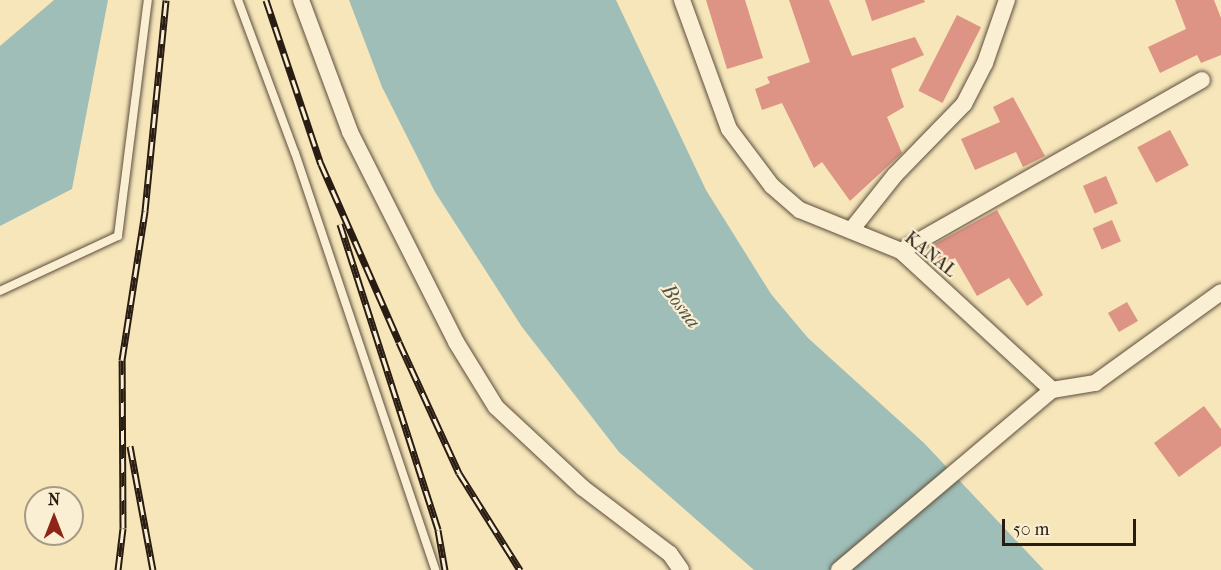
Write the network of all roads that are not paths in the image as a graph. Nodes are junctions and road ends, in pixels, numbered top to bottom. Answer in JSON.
{"nodes":[{"id":1,"x":148,"y":0,"type":"edge"},
{"id":2,"x":238,"y":0,"type":"edge"},
{"id":3,"x":301,"y":0,"type":"edge"},
{"id":4,"x":682,"y":0,"type":"edge"},
{"id":5,"x":1007,"y":0,"type":"edge"},
{"id":6,"x":1202,"y":80,"type":"dead end"},
{"id":7,"x":852,"y":229,"type":"junction"},
{"id":8,"x":901,"y":251,"type":"junction"},
{"id":9,"x":0,"y":291,"type":"edge"},
{"id":10,"x":1221,"y":292,"type":"edge"},
{"id":11,"x":1052,"y":390,"type":"junction"},
{"id":12,"x":435,"y":570,"type":"edge"},
{"id":13,"x":681,"y":570,"type":"edge"},
{"id":14,"x":839,"y":570,"type":"edge"}],
"edges":[{"from":1,"to":9,"type":"lane"},
{"from":2,"to":12,"type":"lane"},
{"from":3,"to":13,"type":"street"},
{"from":4,"to":7,"type":"street","name":"KANAL"},
{"from":5,"to":7,"type":"street"},
{"from":6,"to":8,"type":"street"},
{"from":7,"to":8,"type":"street","name":"KANAL"},
{"from":8,"to":11,"type":"street","name":"KANAL"},
{"from":10,"to":11,"type":"street"},
{"from":11,"to":14,"type":"street"}]}
